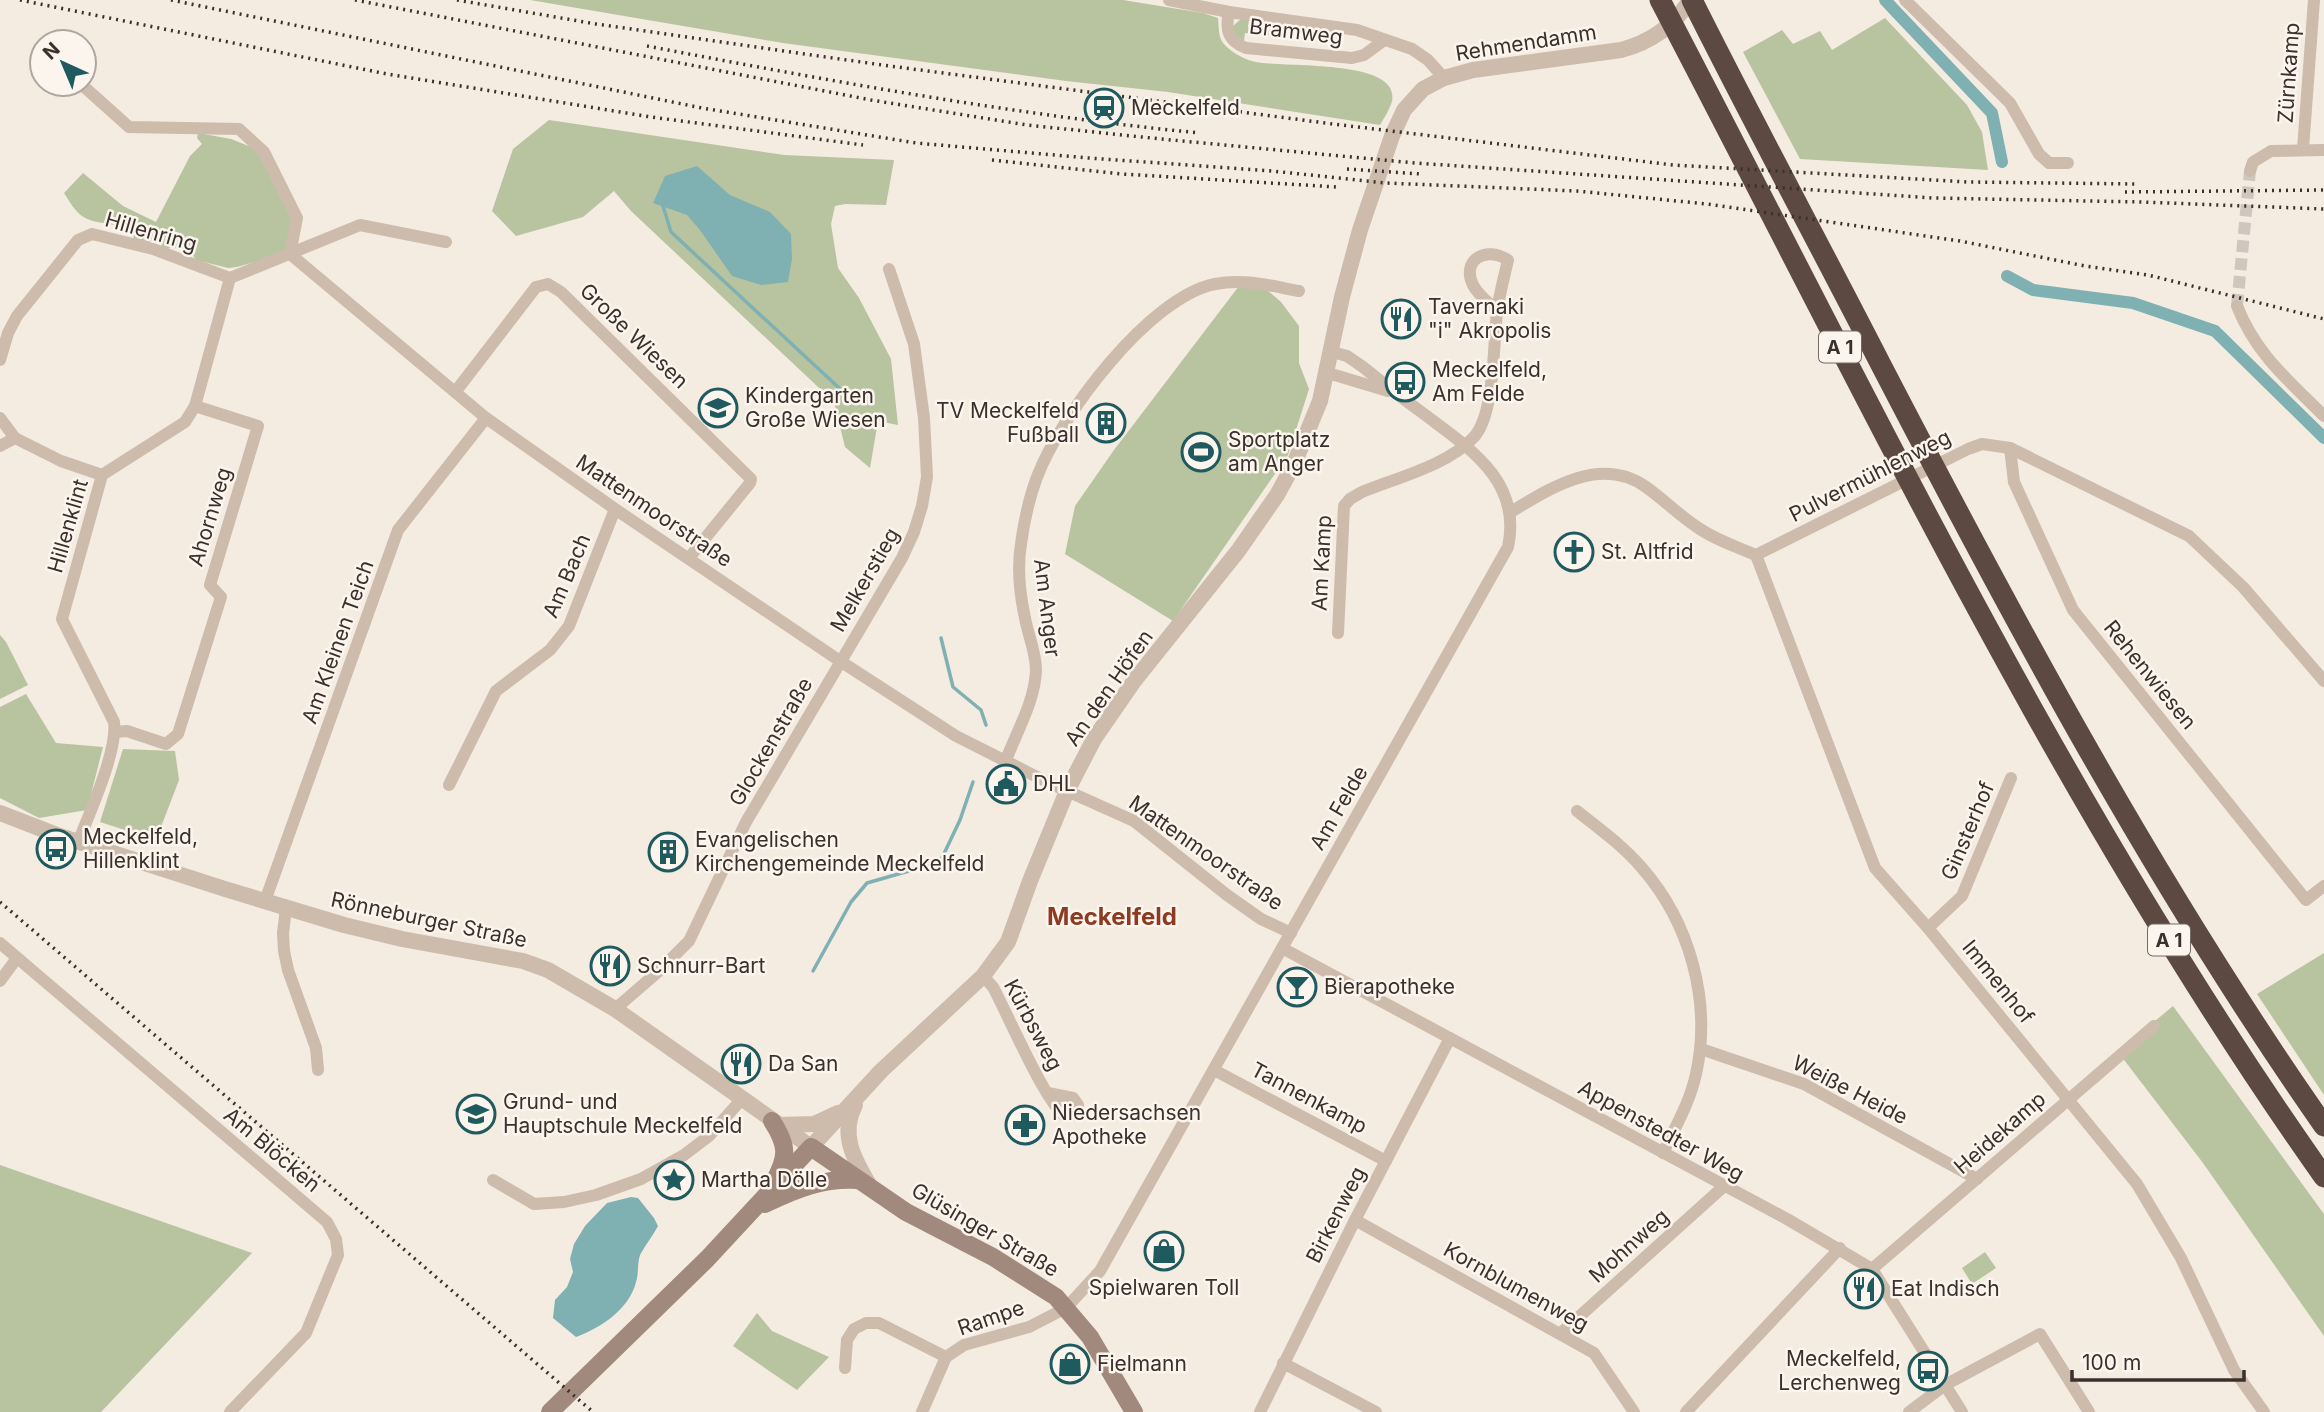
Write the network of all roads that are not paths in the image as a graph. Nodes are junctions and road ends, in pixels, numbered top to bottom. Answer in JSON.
{"nodes":[{"id":1,"x":1169,"y":0,"type":"edge"},
{"id":2,"x":1905,"y":0,"type":"edge"},
{"id":3,"x":2314,"y":0,"type":"edge"},
{"id":4,"x":1693,"y":3,"type":"edge"},
{"id":5,"x":1663,"y":7,"type":"edge"},
{"id":6,"x":1229,"y":12,"type":"junction"},
{"id":7,"x":1383,"y":41,"type":"junction"},
{"id":8,"x":1444,"y":78,"type":"junction"},
{"id":9,"x":97,"y":98,"type":"edge"},
{"id":10,"x":2303,"y":149,"type":"junction"},
{"id":11,"x":2324,"y":150,"type":"edge"},
{"id":12,"x":2068,"y":163,"type":"dead end"},
{"id":13,"x":2250,"y":171,"type":"dead end"},
{"id":14,"x":446,"y":242,"type":"dead end"},
{"id":15,"x":290,"y":254,"type":"junction"},
{"id":16,"x":889,"y":269,"type":"dead end"},
{"id":17,"x":230,"y":278,"type":"junction"},
{"id":18,"x":1299,"y":291,"type":"dead end"},
{"id":19,"x":2236,"y":306,"type":"tunnel mouth"},
{"id":20,"x":1497,"y":311,"type":"dead end"},
{"id":21,"x":4,"y":329,"type":"edge"},
{"id":22,"x":1332,"y":352,"type":"junction"},
{"id":23,"x":0,"y":360,"type":"edge"},
{"id":24,"x":1328,"y":373,"type":"junction"},
{"id":25,"x":456,"y":391,"type":"junction"},
{"id":26,"x":1396,"y":393,"type":"junction"},
{"id":27,"x":195,"y":406,"type":"junction"},
{"id":28,"x":2324,"y":416,"type":"edge"},
{"id":29,"x":0,"y":418,"type":"edge"},
{"id":30,"x":486,"y":418,"type":"junction"},
{"id":31,"x":15,"y":438,"type":"junction"},
{"id":32,"x":1465,"y":445,"type":"junction"},
{"id":33,"x":0,"y":446,"type":"edge"},
{"id":34,"x":2010,"y":448,"type":"junction"},
{"id":35,"x":102,"y":475,"type":"junction"},
{"id":36,"x":615,"y":509,"type":"junction"},
{"id":37,"x":1511,"y":512,"type":"junction"},
{"id":38,"x":1756,"y":555,"type":"junction"},
{"id":39,"x":689,"y":558,"type":"junction"},
{"id":40,"x":1338,"y":633,"type":"dead end"},
{"id":41,"x":840,"y":661,"type":"junction"},
{"id":42,"x":2324,"y":681,"type":"edge"},
{"id":43,"x":115,"y":732,"type":"junction"},
{"id":44,"x":1006,"y":760,"type":"junction"},
{"id":45,"x":2011,"y":778,"type":"dead end"},
{"id":46,"x":449,"y":785,"type":"dead end"},
{"id":47,"x":1067,"y":791,"type":"junction"},
{"id":48,"x":1577,"y":811,"type":"dead end"},
{"id":49,"x":0,"y":813,"type":"edge"},
{"id":50,"x":79,"y":841,"type":"junction"},
{"id":51,"x":2324,"y":886,"type":"edge"},
{"id":52,"x":265,"y":901,"type":"junction"},
{"id":53,"x":286,"y":908,"type":"junction"},
{"id":54,"x":1928,"y":928,"type":"junction"},
{"id":55,"x":1291,"y":933,"type":"junction"},
{"id":56,"x":0,"y":943,"type":"edge"},
{"id":57,"x":1282,"y":948,"type":"junction"},
{"id":58,"x":18,"y":958,"type":"junction"},
{"id":59,"x":983,"y":976,"type":"junction"},
{"id":60,"x":0,"y":981,"type":"edge"},
{"id":61,"x":615,"y":1009,"type":"junction"},
{"id":62,"x":2154,"y":1026,"type":"dead end"},
{"id":63,"x":1450,"y":1038,"type":"junction"},
{"id":64,"x":1701,"y":1049,"type":"junction"},
{"id":65,"x":318,"y":1070,"type":"dead end"},
{"id":66,"x":1214,"y":1070,"type":"junction"},
{"id":67,"x":863,"y":1090,"type":"junction"},
{"id":68,"x":1048,"y":1093,"type":"dead end"},
{"id":69,"x":741,"y":1100,"type":"junction"},
{"id":70,"x":2068,"y":1100,"type":"junction"},
{"id":71,"x":851,"y":1103,"type":"junction"},
{"id":72,"x":776,"y":1123,"type":"junction"},
{"id":73,"x":2324,"y":1126,"type":"edge"},
{"id":74,"x":811,"y":1147,"type":"junction"},
{"id":75,"x":1663,"y":1153,"type":"junction"},
{"id":76,"x":1386,"y":1161,"type":"junction"},
{"id":77,"x":2324,"y":1177,"type":"edge"},
{"id":78,"x":1977,"y":1179,"type":"junction"},
{"id":79,"x":493,"y":1180,"type":"dead end"},
{"id":80,"x":865,"y":1184,"type":"junction"},
{"id":81,"x":1723,"y":1187,"type":"junction"},
{"id":82,"x":768,"y":1195,"type":"junction"},
{"id":83,"x":755,"y":1208,"type":"junction"},
{"id":84,"x":1355,"y":1220,"type":"junction"},
{"id":85,"x":1840,"y":1248,"type":"junction"},
{"id":86,"x":1872,"y":1269,"type":"junction"},
{"id":87,"x":1066,"y":1308,"type":"junction"},
{"id":88,"x":1561,"y":1333,"type":"junction"},
{"id":89,"x":946,"y":1357,"type":"junction"},
{"id":90,"x":1283,"y":1363,"type":"junction"},
{"id":91,"x":845,"y":1368,"type":"dead end"},
{"id":92,"x":1945,"y":1385,"type":"junction"},
{"id":93,"x":2260,"y":1411,"type":"edge"},
{"id":94,"x":230,"y":1412,"type":"edge"},
{"id":95,"x":550,"y":1412,"type":"edge"},
{"id":96,"x":922,"y":1412,"type":"edge"},
{"id":97,"x":1134,"y":1412,"type":"edge"},
{"id":98,"x":1260,"y":1412,"type":"edge"},
{"id":99,"x":1376,"y":1412,"type":"edge"},
{"id":100,"x":1634,"y":1412,"type":"edge"},
{"id":101,"x":1686,"y":1412,"type":"edge"},
{"id":102,"x":1909,"y":1412,"type":"edge"},
{"id":103,"x":1962,"y":1412,"type":"edge"},
{"id":104,"x":2089,"y":1412,"type":"edge"}],
"edges":[{"from":1,"to":6,"type":"street","name":"Bramweg"},
{"from":2,"to":12,"type":"street"},
{"from":3,"to":10,"type":"street","name":"Zürnkamp"},
{"from":4,"to":8,"type":"street","name":"Rehmendamm"},
{"from":4,"to":73,"type":"highway","number":"A 1"},
{"from":5,"to":77,"type":"highway","number":"A 1"},
{"from":6,"to":7,"type":"street","name":"Bramweg"},
{"from":6,"to":7,"type":"street","name":"Bramweg"},
{"from":7,"to":8,"type":"street","name":"Bramweg"},
{"from":8,"to":22,"type":"street","name":"Rehmendamm"},
{"from":9,"to":15,"type":"street"},
{"from":10,"to":11,"type":"street"},
{"from":10,"to":13,"type":"street"},
{"from":14,"to":15,"type":"street"},
{"from":15,"to":17,"type":"street"},
{"from":15,"to":25,"type":"street","name":"Mattenmoorstraße"},
{"from":16,"to":41,"type":"street","name":"Melkerstieg"},
{"from":17,"to":21,"type":"street","name":"Hillenring"},
{"from":17,"to":27,"type":"street","name":"Hillenklint"},
{"from":18,"to":44,"type":"street","name":"Am Anger"},
{"from":19,"to":28,"type":"street"},
{"from":20,"to":32,"type":"street"},
{"from":21,"to":23,"type":"street","name":"Hillenring"},
{"from":22,"to":24,"type":"street","name":"Rehmendamm"},
{"from":22,"to":26,"type":"street"},
{"from":24,"to":26,"type":"street"},
{"from":24,"to":47,"type":"street","name":"An den Höfen"},
{"from":25,"to":30,"type":"street","name":"Mattenmoorstraße"},
{"from":25,"to":39,"type":"street","name":"Große Wiesen"},
{"from":26,"to":32,"type":"street"},
{"from":27,"to":35,"type":"street","name":"Hillenklint"},
{"from":27,"to":43,"type":"street","name":"Ahornweg"},
{"from":29,"to":31,"type":"street"},
{"from":30,"to":36,"type":"street","name":"Mattenmoorstraße"},
{"from":30,"to":52,"type":"street","name":"Am Kleinen Teich"},
{"from":31,"to":33,"type":"street"},
{"from":31,"to":35,"type":"street"},
{"from":32,"to":37,"type":"street"},
{"from":32,"to":40,"type":"street","name":"Am Kamp"},
{"from":34,"to":38,"type":"street","name":"Pulvermühlenweg"},
{"from":34,"to":42,"type":"street","name":"Pulvermühlenweg"},
{"from":34,"to":51,"type":"street","name":"Rehenwiesen"},
{"from":35,"to":43,"type":"street","name":"Hillenklint"},
{"from":36,"to":39,"type":"street","name":"Mattenmoorstraße"},
{"from":36,"to":46,"type":"street","name":"Am Bach"},
{"from":37,"to":38,"type":"street"},
{"from":37,"to":55,"type":"street","name":"Am Felde"},
{"from":38,"to":54,"type":"street","name":"Immenhof"},
{"from":39,"to":41,"type":"street","name":"Mattenmoorstraße"},
{"from":41,"to":44,"type":"street","name":"Mattenmoorstraße"},
{"from":41,"to":61,"type":"street","name":"Glockenstraße"},
{"from":43,"to":50,"type":"street"},
{"from":44,"to":47,"type":"street","name":"Mattenmoorstraße"},
{"from":45,"to":54,"type":"street","name":"Ginsterhof"},
{"from":47,"to":55,"type":"street","name":"Mattenmoorstraße"},
{"from":47,"to":59,"type":"street","name":"An den Höfen"},
{"from":48,"to":64,"type":"street"},
{"from":49,"to":50,"type":"street","name":"Rönneburger Straße"},
{"from":50,"to":52,"type":"street","name":"Rönneburger Straße"},
{"from":52,"to":53,"type":"street","name":"Rönneburger Straße"},
{"from":53,"to":61,"type":"street","name":"Rönneburger Straße"},
{"from":53,"to":65,"type":"street"},
{"from":54,"to":70,"type":"street","name":"Immenhof"},
{"from":55,"to":57,"type":"street","name":"Am Felde"},
{"from":56,"to":58,"type":"street","name":"Am Blöcken"},
{"from":57,"to":63,"type":"street","name":"Appenstedter Weg"},
{"from":57,"to":66,"type":"street","name":"Am Felde"},
{"from":58,"to":60,"type":"street"},
{"from":58,"to":94,"type":"street","name":"Am Blöcken"},
{"from":59,"to":67,"type":"street","name":"An den Höfen"},
{"from":59,"to":68,"type":"street","name":"Kürbsweg"},
{"from":61,"to":69,"type":"street","name":"Rönneburger Straße"},
{"from":62,"to":70,"type":"street","name":"Heidekamp"},
{"from":63,"to":75,"type":"street","name":"Appenstedter Weg"},
{"from":63,"to":76,"type":"street","name":"Birkenweg"},
{"from":64,"to":75,"type":"street"},
{"from":64,"to":78,"type":"street","name":"Weiße Heide"},
{"from":66,"to":76,"type":"street","name":"Tannenkamp"},
{"from":66,"to":87,"type":"street","name":"Am Felde"},
{"from":67,"to":71,"type":"street","name":"An den Höfen"},
{"from":67,"to":80,"type":"street"},
{"from":69,"to":72,"type":"street","name":"Rönneburger Straße"},
{"from":69,"to":79,"type":"street"},
{"from":70,"to":78,"type":"street","name":"Heidekamp"},
{"from":70,"to":93,"type":"street","name":"Immenhof"},
{"from":71,"to":72,"type":"street"},
{"from":71,"to":74,"type":"street","name":"An den Höfen"},
{"from":72,"to":74,"type":"street","name":"Rönneburger Straße"},
{"from":72,"to":82,"type":"main road"},
{"from":74,"to":80,"type":"main road","name":"Glüsinger Straße"},
{"from":74,"to":82,"type":"main road"},
{"from":75,"to":81,"type":"street","name":"Appenstedter Weg"},
{"from":76,"to":84,"type":"street","name":"Birkenweg"},
{"from":78,"to":86,"type":"street","name":"Heidekamp"},
{"from":80,"to":83,"type":"main road"},
{"from":80,"to":87,"type":"main road","name":"Glüsinger Straße"},
{"from":81,"to":85,"type":"street","name":"Appenstedter Weg"},
{"from":81,"to":88,"type":"street","name":"Mohnweg"},
{"from":82,"to":83,"type":"main road"},
{"from":83,"to":95,"type":"main road"},
{"from":84,"to":88,"type":"street","name":"Kornblumenweg"},
{"from":84,"to":90,"type":"street","name":"Birkenweg"},
{"from":85,"to":86,"type":"street","name":"Appenstedter Weg"},
{"from":85,"to":101,"type":"street"},
{"from":86,"to":92,"type":"street","name":"Appenstedter Weg"},
{"from":87,"to":89,"type":"street","name":"Rampe"},
{"from":87,"to":97,"type":"main road","name":"Glüsinger Straße"},
{"from":88,"to":100,"type":"street","name":"Kornblumenweg"},
{"from":89,"to":91,"type":"street"},
{"from":89,"to":96,"type":"street","name":"Rampe"},
{"from":90,"to":98,"type":"street","name":"Birkenweg"},
{"from":90,"to":99,"type":"street"},
{"from":92,"to":102,"type":"street"},
{"from":92,"to":103,"type":"street","name":"Appenstedter Weg"},
{"from":92,"to":104,"type":"street"}]}
